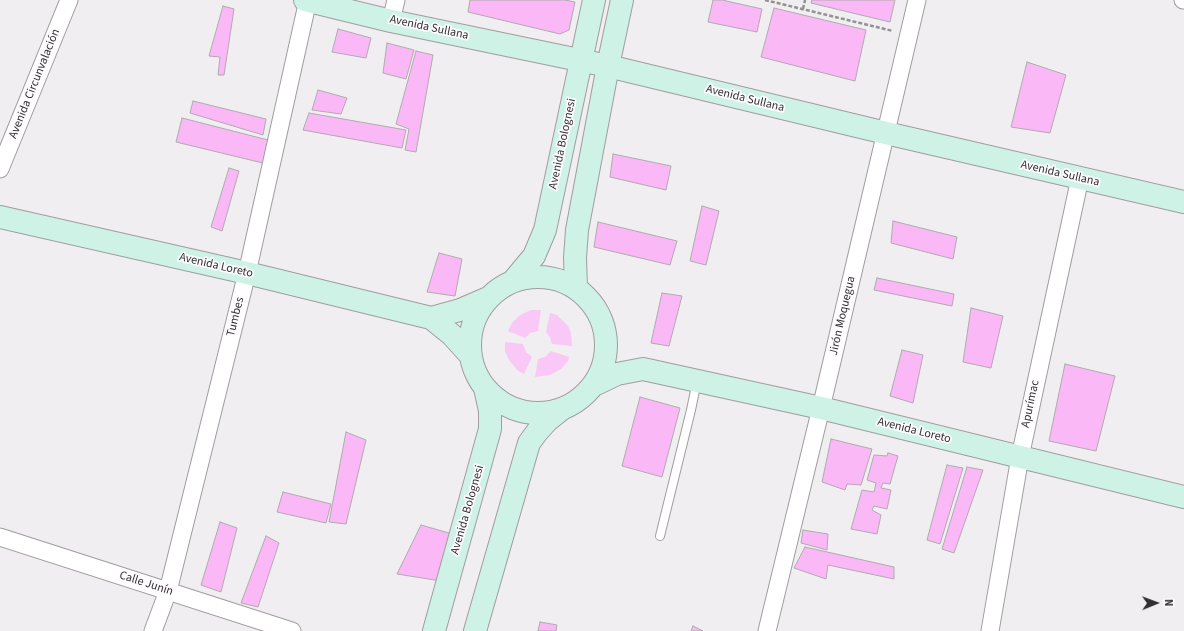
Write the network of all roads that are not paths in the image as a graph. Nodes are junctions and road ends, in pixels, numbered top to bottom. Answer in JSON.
{"nodes":[{"id":1,"x":69,"y":0,"type":"edge"},
{"id":2,"x":307,"y":0,"type":"edge"},
{"id":3,"x":594,"y":0,"type":"edge"},
{"id":4,"x":622,"y":0,"type":"edge"},
{"id":5,"x":917,"y":0,"type":"edge"},
{"id":6,"x":396,"y":6,"type":"edge"},
{"id":7,"x":581,"y":60,"type":"junction"},
{"id":8,"x":608,"y":66,"type":"junction"},
{"id":9,"x":886,"y":133,"type":"junction"},
{"id":10,"x":0,"y":169,"type":"edge"},
{"id":11,"x":1080,"y":178,"type":"junction"},
{"id":12,"x":1184,"y":202,"type":"edge"},
{"id":13,"x":0,"y":217,"type":"edge"},
{"id":14,"x":247,"y":273,"type":"junction"},
{"id":15,"x":514,"y":280,"type":"junction"},
{"id":16,"x":576,"y":287,"type":"junction"},
{"id":17,"x":488,"y":298,"type":"junction"},
{"id":18,"x":431,"y":318,"type":"junction"},
{"id":19,"x":606,"y":334,"type":"junction"},
{"id":20,"x":471,"y":356,"type":"junction"},
{"id":21,"x":643,"y":369,"type":"junction"},
{"id":22,"x":697,"y":380,"type":"junction"},
{"id":23,"x":594,"y":385,"type":"junction"},
{"id":24,"x":485,"y":388,"type":"junction"},
{"id":25,"x":821,"y":408,"type":"junction"},
{"id":26,"x":562,"y":409,"type":"junction"},
{"id":27,"x":1020,"y":457,"type":"junction"},
{"id":28,"x":1184,"y":497,"type":"edge"},
{"id":29,"x":660,"y":536,"type":"dead end"},
{"id":30,"x":0,"y":537,"type":"edge"},
{"id":31,"x":168,"y":591,"type":"junction"},
{"id":32,"x":153,"y":631,"type":"edge"},
{"id":33,"x":292,"y":631,"type":"edge"},
{"id":34,"x":434,"y":631,"type":"edge"},
{"id":35,"x":475,"y":631,"type":"edge"},
{"id":36,"x":767,"y":631,"type":"edge"},
{"id":37,"x":990,"y":631,"type":"edge"}],
"edges":[{"from":1,"to":10,"type":"street","name":"Avenida Circunvalación"},
{"from":2,"to":6,"type":"main road","name":"Avenida Sullana"},
{"from":2,"to":14,"type":"street","name":"Tumbes"},
{"from":3,"to":7,"type":"main road","name":"Avenida Bolognesi"},
{"from":4,"to":8,"type":"main road"},
{"from":5,"to":9,"type":"street","name":"Jirón Moquegua"},
{"from":6,"to":7,"type":"main road","name":"Avenida Sullana"},
{"from":7,"to":8,"type":"main road","name":"Avenida Sullana"},
{"from":7,"to":15,"type":"main road","name":"Avenida Bolognesi"},
{"from":8,"to":9,"type":"main road","name":"Avenida Sullana"},
{"from":8,"to":16,"type":"main road"},
{"from":9,"to":11,"type":"main road","name":"Avenida Sullana"},
{"from":9,"to":25,"type":"street","name":"Jirón Moquegua"},
{"from":11,"to":12,"type":"main road","name":"Avenida Sullana"},
{"from":11,"to":27,"type":"street","name":"Apurímac"},
{"from":13,"to":14,"type":"main road","name":"Avenida Loreto"},
{"from":14,"to":18,"type":"main road","name":"Avenida Loreto"},
{"from":14,"to":31,"type":"street","name":"Tumbes"},
{"from":15,"to":16,"type":"main road"},
{"from":15,"to":17,"type":"main road"},
{"from":16,"to":19,"type":"main road"},
{"from":17,"to":18,"type":"main road","name":"Avenida Loreto"},
{"from":17,"to":20,"type":"main road"},
{"from":18,"to":20,"type":"main road","name":"Avenida Loreto"},
{"from":19,"to":21,"type":"main road","name":"Avenida Loreto"},
{"from":19,"to":23,"type":"main road"},
{"from":20,"to":24,"type":"main road"},
{"from":21,"to":22,"type":"main road","name":"Avenida Loreto"},
{"from":21,"to":23,"type":"main road","name":"Avenida Loreto"},
{"from":22,"to":25,"type":"main road","name":"Avenida Loreto"},
{"from":22,"to":29,"type":"lane"},
{"from":23,"to":26,"type":"main road"},
{"from":24,"to":26,"type":"main road"},
{"from":24,"to":34,"type":"main road","name":"Avenida Bolognesi"},
{"from":25,"to":27,"type":"main road","name":"Avenida Loreto"},
{"from":25,"to":36,"type":"street","name":"Jirón Moquegua"},
{"from":26,"to":35,"type":"main road"},
{"from":27,"to":28,"type":"main road","name":"Avenida Loreto"},
{"from":27,"to":37,"type":"street","name":"Apurímac"},
{"from":30,"to":31,"type":"street","name":"Calle Junín"},
{"from":31,"to":32,"type":"street","name":"Tumbes"},
{"from":31,"to":33,"type":"street","name":"Calle Junín"}]}
